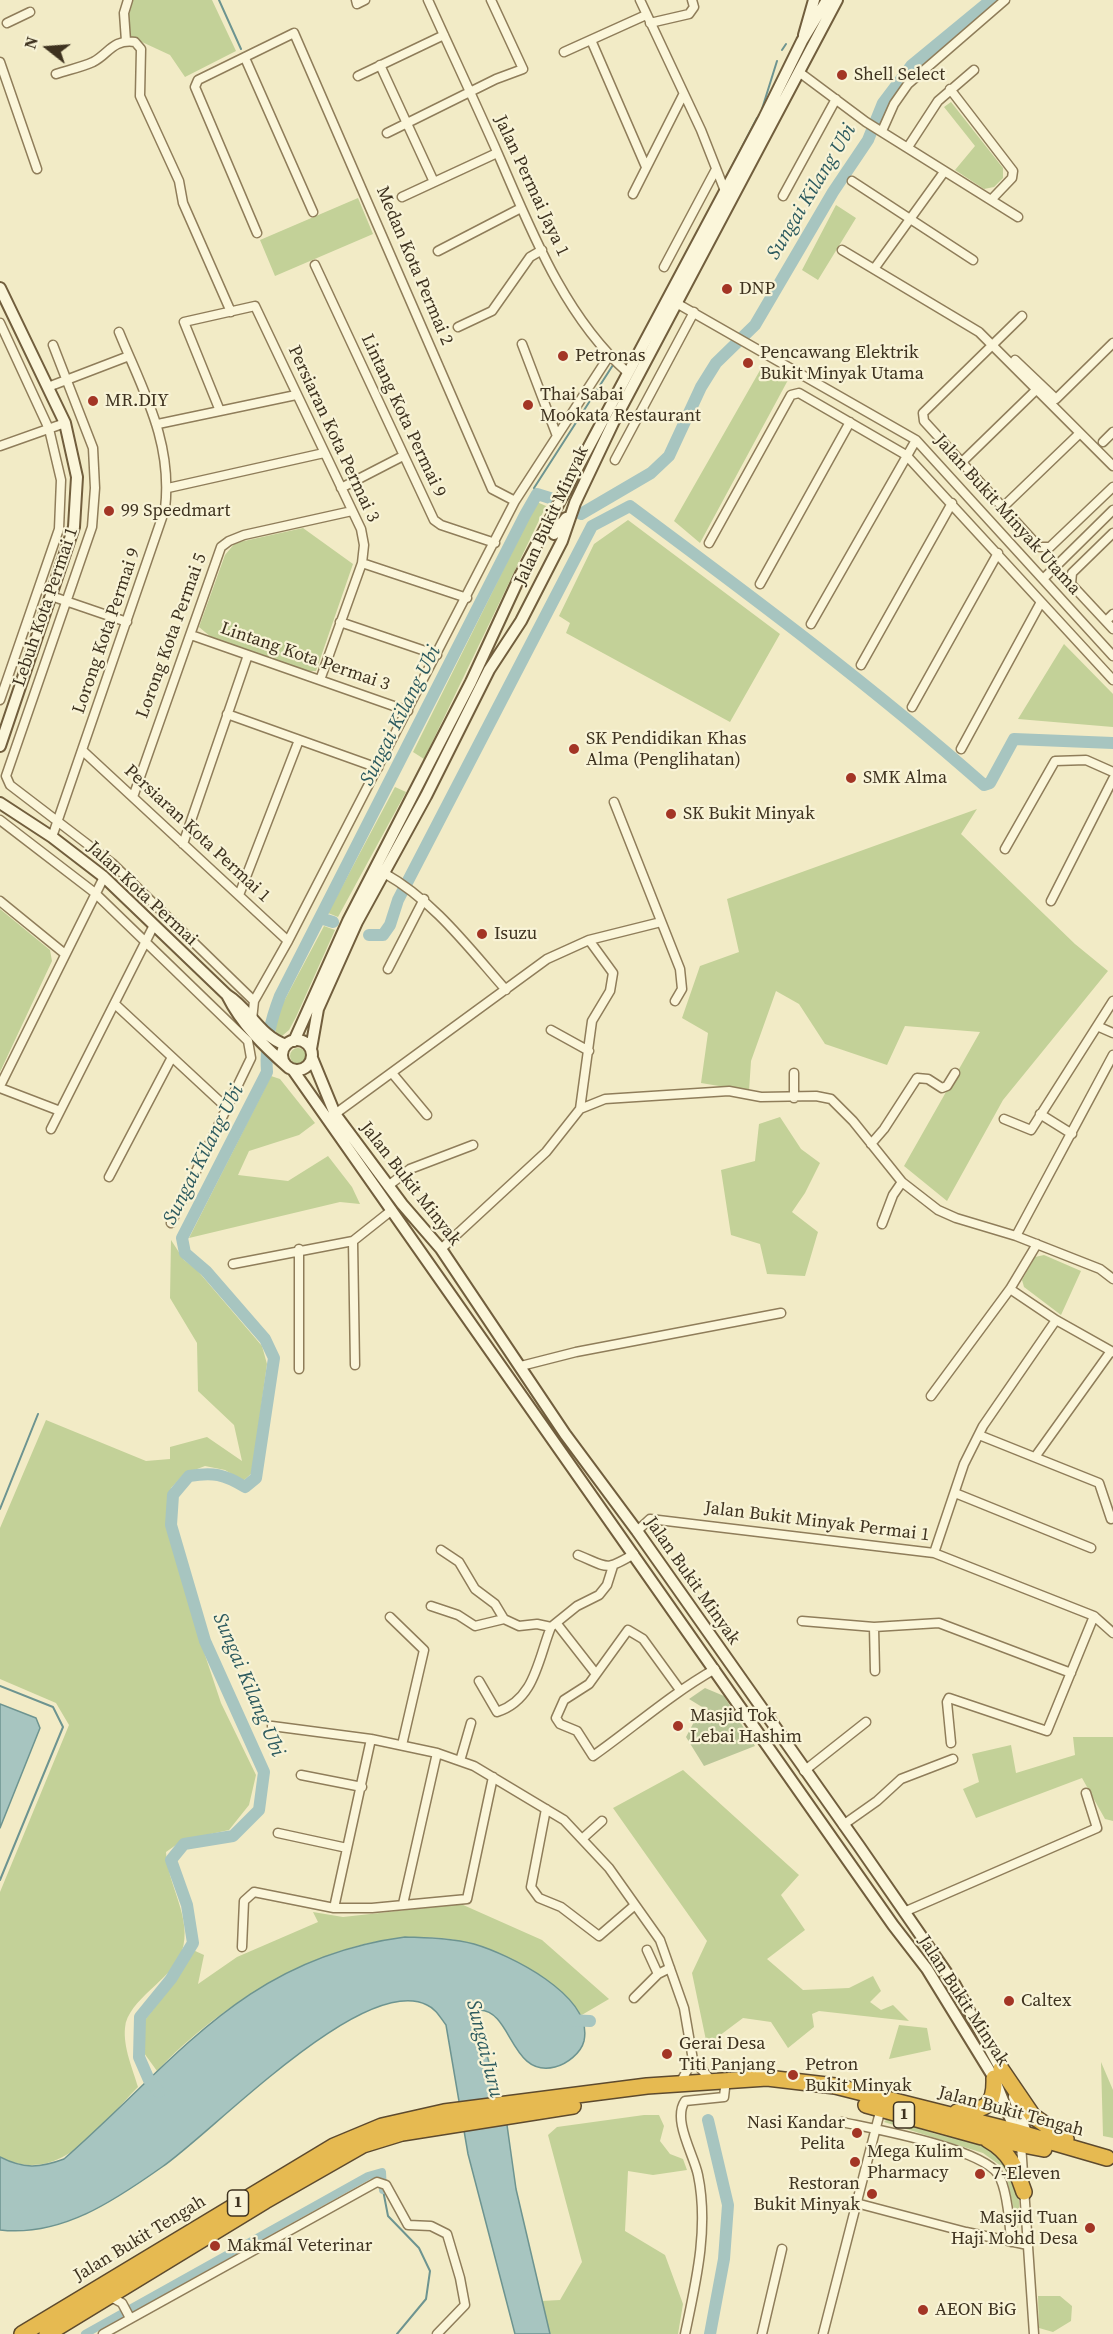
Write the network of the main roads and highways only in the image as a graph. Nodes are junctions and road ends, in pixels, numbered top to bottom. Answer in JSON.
{"nodes":[{"id":1,"x":814,"y":0,"type":"edge"},
{"id":2,"x":827,"y":0,"type":"edge"},
{"id":3,"x":837,"y":0,"type":"edge"},
{"id":4,"x":802,"y":41,"type":"junction"},
{"id":5,"x":0,"y":288,"type":"edge"},
{"id":6,"x":562,"y":495,"type":"junction"},
{"id":7,"x":575,"y":503,"type":"junction"},
{"id":8,"x":503,"y":612,"type":"junction"},
{"id":9,"x":507,"y":640,"type":"junction"},
{"id":10,"x":0,"y":746,"type":"edge"},
{"id":11,"x":0,"y":803,"type":"edge"},
{"id":12,"x":254,"y":1027,"type":"junction"},
{"id":13,"x":285,"y":1043,"type":"junction"},
{"id":14,"x":312,"y":1054,"type":"junction"},
{"id":15,"x":291,"y":1069,"type":"junction"},
{"id":16,"x":804,"y":1771,"type":"junction"},
{"id":17,"x":792,"y":1780,"type":"junction"},
{"id":18,"x":815,"y":1786,"type":"junction"},
{"id":19,"x":804,"y":1796,"type":"junction"},
{"id":20,"x":998,"y":2074,"type":"junction"},
{"id":21,"x":514,"y":2110,"type":"junction"},
{"id":22,"x":939,"y":2113,"type":"junction"},
{"id":23,"x":445,"y":2119,"type":"junction"},
{"id":24,"x":982,"y":2137,"type":"junction"},
{"id":25,"x":1023,"y":2139,"type":"junction"},
{"id":26,"x":1110,"y":2158,"type":"edge"},
{"id":27,"x":1024,"y":2192,"type":"road end"},
{"id":28,"x":22,"y":2334,"type":"edge"},
{"id":29,"x":47,"y":2334,"type":"edge"}],
"edges":[{"from":1,"to":4,"type":"main road"},
{"from":2,"to":4,"type":"main road","name":"Jalan Bukit Minyak"},
{"from":3,"to":7,"type":"main road","name":"Jalan Bukit Minyak"},
{"from":4,"to":6,"type":"main road","name":"Jalan Bukit Minyak"},
{"from":5,"to":10,"type":"main road","name":"Lebuh Kota Permai 1"},
{"from":6,"to":7,"type":"main road"},
{"from":6,"to":8,"type":"main road","name":"Jalan Bukit Minyak"},
{"from":7,"to":9,"type":"main road","name":"Jalan Bukit Minyak"},
{"from":8,"to":9,"type":"main road"},
{"from":8,"to":13,"type":"main road","name":"Jalan Bukit Minyak"},
{"from":9,"to":14,"type":"main road","name":"Jalan Bukit Minyak"},
{"from":11,"to":12,"type":"main road","name":"Jalan Kota Permai"},
{"from":12,"to":13,"type":"main road","name":"Jalan Kota Permai"},
{"from":12,"to":15,"type":"main road","name":"Jalan Kota Permai"},
{"from":13,"to":14,"type":"main road"},
{"from":13,"to":15,"type":"main road"},
{"from":14,"to":15,"type":"main road"},
{"from":14,"to":16,"type":"main road","name":"Jalan Bukit Minyak"},
{"from":15,"to":17,"type":"main road","name":"Jalan Bukit Minyak"},
{"from":16,"to":17,"type":"main road"},
{"from":16,"to":18,"type":"main road","name":"Jalan Bukit Minyak"},
{"from":17,"to":19,"type":"main road","name":"Jalan Bukit Minyak"},
{"from":18,"to":19,"type":"main road"},
{"from":18,"to":20,"type":"main road","name":"Jalan Bukit Minyak"},
{"from":19,"to":20,"type":"main road","name":"Jalan Bukit Minyak"},
{"from":20,"to":22,"type":"highway"},
{"from":20,"to":25,"type":"main road","name":"Jalan Bukit Minyak"},
{"from":20,"to":26,"type":"highway"},
{"from":21,"to":22,"type":"highway","name":"Jalan Bukit Tengah","number":"1"},
{"from":21,"to":23,"type":"highway","name":"Jalan Bukit Tengah","number":"1"},
{"from":21,"to":24,"type":"highway","name":"Jalan Bukit Tengah","number":"1"},
{"from":22,"to":25,"type":"highway","name":"Jalan Bukit Tengah","number":"1"},
{"from":23,"to":28,"type":"highway","name":"Jalan Bukit Tengah","number":"1"},
{"from":23,"to":29,"type":"highway","name":"Jalan Bukit Tengah","number":"1"},
{"from":24,"to":25,"type":"highway","name":"Jalan Bukit Tengah","number":"1"},
{"from":24,"to":27,"type":"highway"},
{"from":25,"to":26,"type":"highway","name":"Jalan Bukit Tengah","number":"1"}]}
